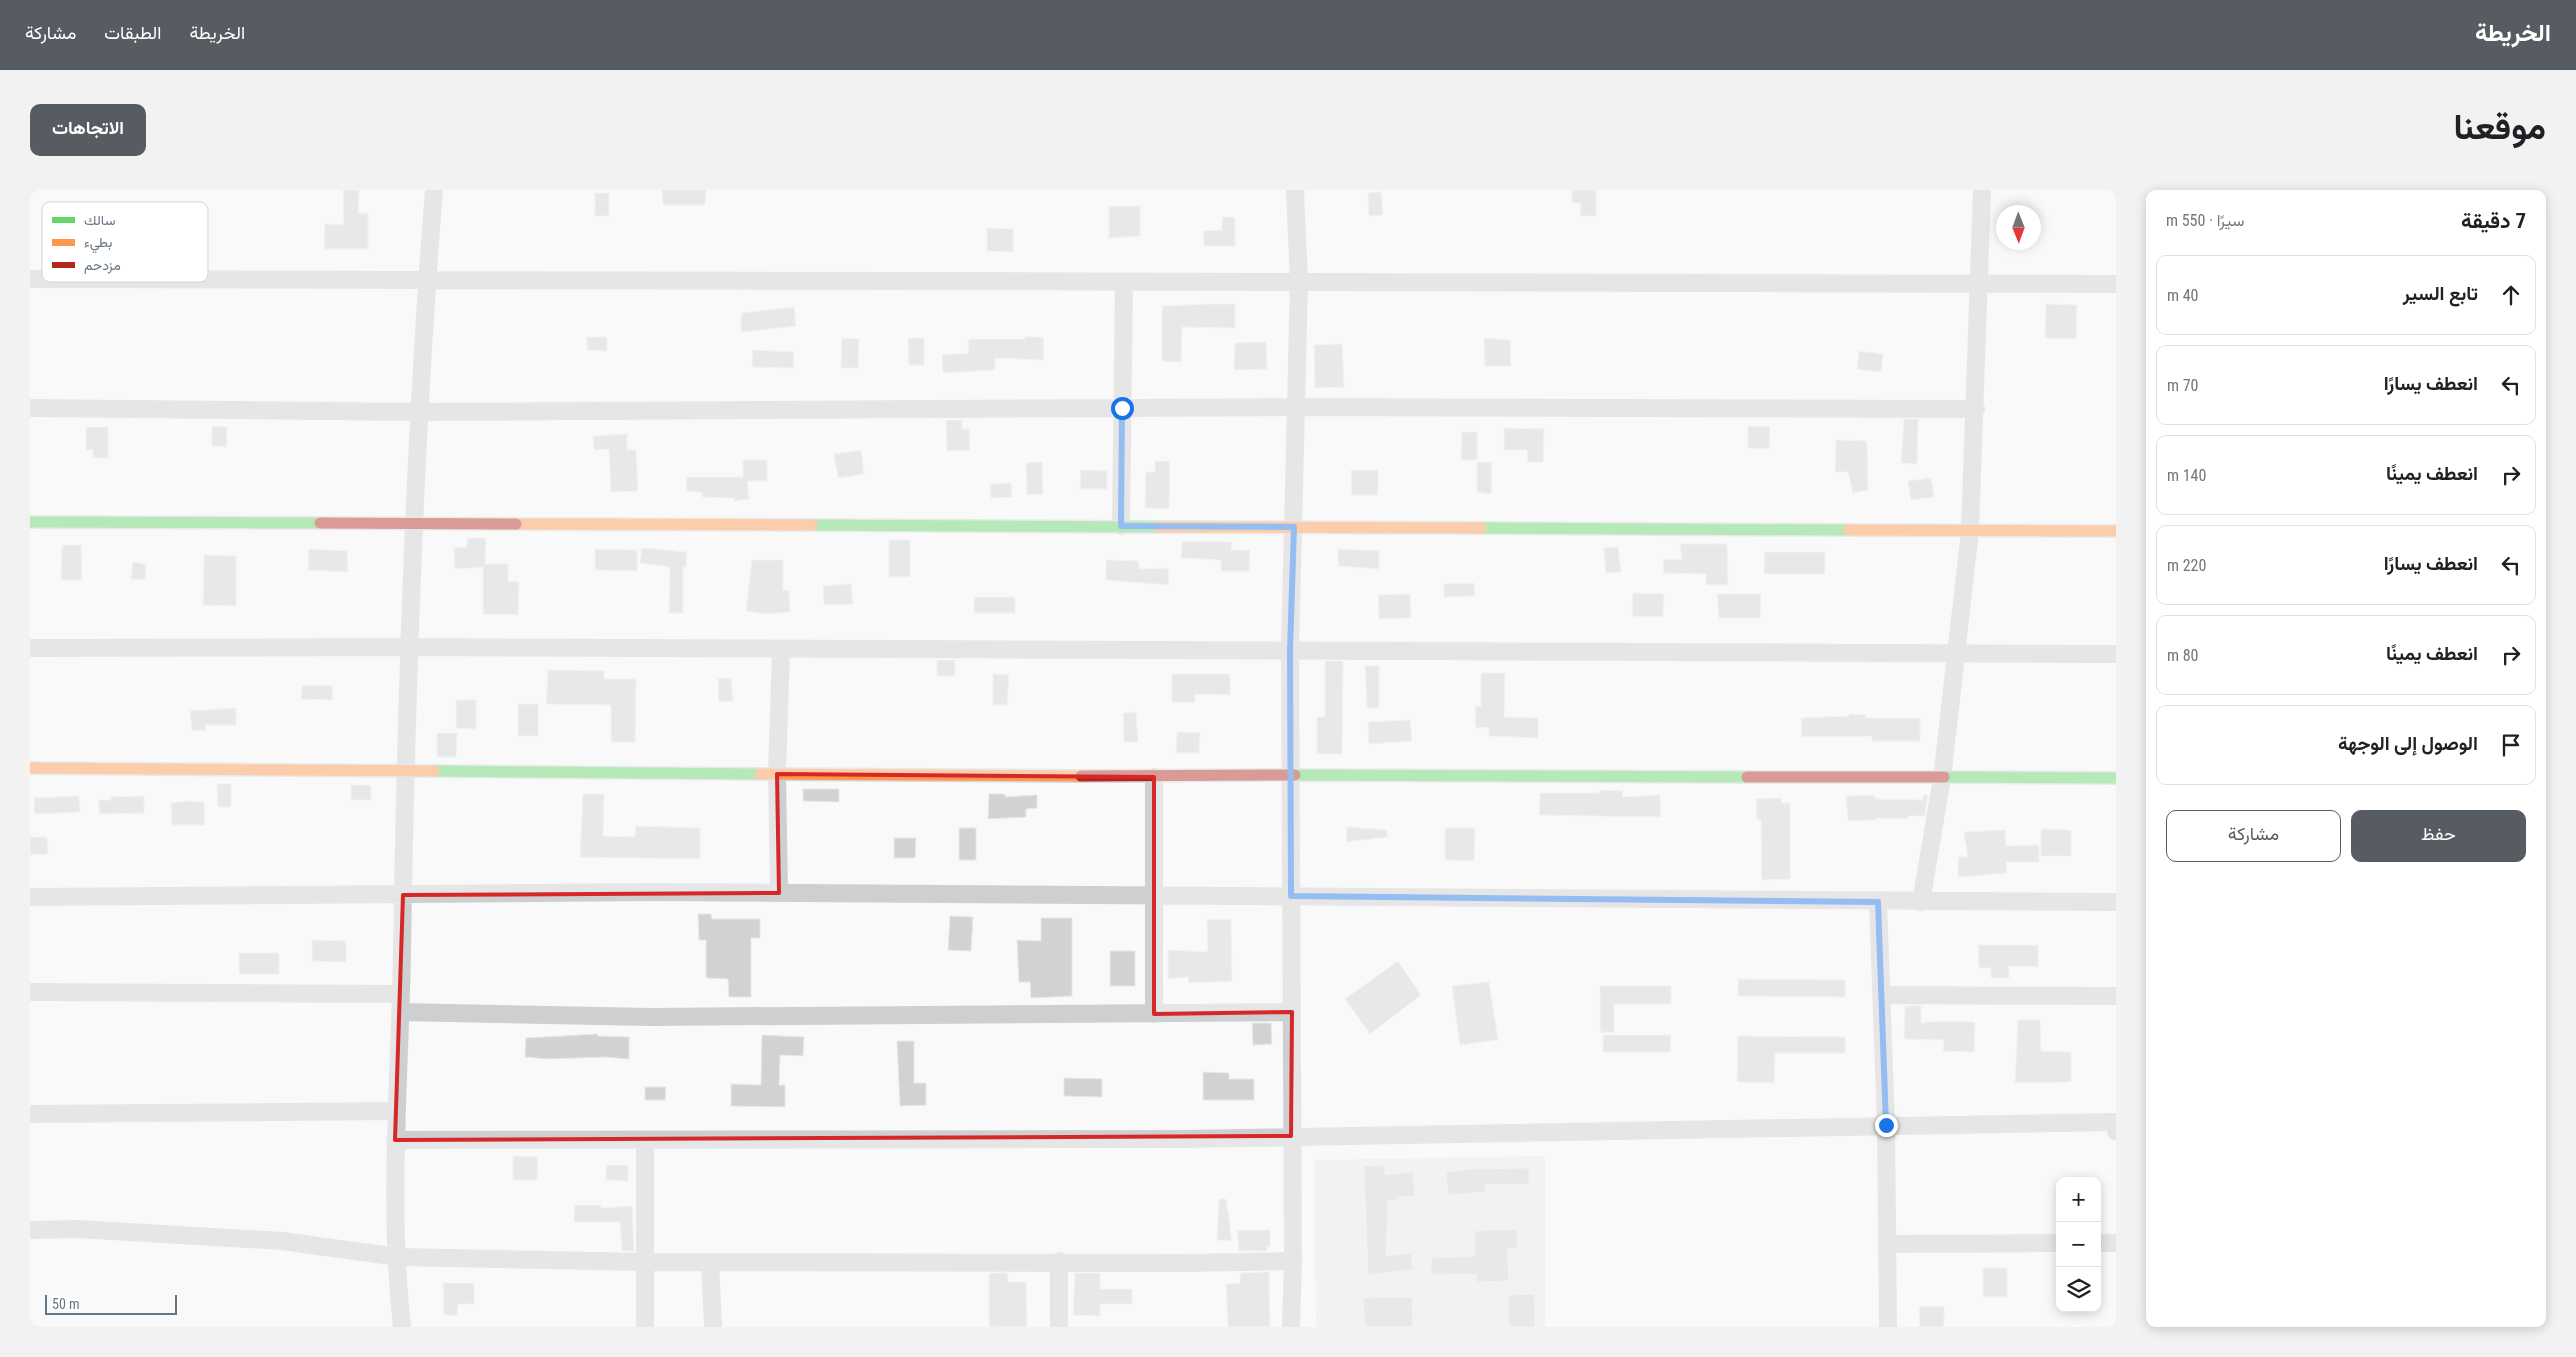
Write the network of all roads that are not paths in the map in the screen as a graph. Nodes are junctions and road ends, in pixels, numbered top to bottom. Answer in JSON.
{"nodes":[{"id":1,"x":434,"y":190,"type":"edge"},
{"id":2,"x":1295,"y":190,"type":"edge"},
{"id":3,"x":1982,"y":190,"type":"edge"},
{"id":4,"x":208,"y":279,"type":"edge"},
{"id":5,"x":427,"y":280,"type":"junction"},
{"id":6,"x":1124,"y":282,"type":"junction"},
{"id":7,"x":1298,"y":282,"type":"junction"},
{"id":8,"x":1979,"y":284,"type":"junction"},
{"id":9,"x":2116,"y":284,"type":"edge"},
{"id":10,"x":1297,"y":407,"type":"junction"},
{"id":11,"x":30,"y":408,"type":"edge"},
{"id":12,"x":1122,"y":408,"type":"junction"},
{"id":13,"x":1976,"y":409,"type":"junction"},
{"id":14,"x":419,"y":412,"type":"junction"},
{"id":15,"x":30,"y":522,"type":"edge"},
{"id":16,"x":413,"y":524,"type":"junction"},
{"id":17,"x":1121,"y":526,"type":"junction"},
{"id":18,"x":1294,"y":527,"type":"junction"},
{"id":19,"x":1970,"y":531,"type":"junction"},
{"id":20,"x":2116,"y":531,"type":"edge"},
{"id":21,"x":409,"y":647,"type":"junction"},
{"id":22,"x":30,"y":648,"type":"edge"},
{"id":23,"x":781,"y":648,"type":"junction"},
{"id":24,"x":1290,"y":650,"type":"junction"},
{"id":25,"x":1957,"y":653,"type":"junction"},
{"id":26,"x":2116,"y":654,"type":"edge"},
{"id":27,"x":30,"y":768,"type":"edge"},
{"id":28,"x":406,"y":771,"type":"junction"},
{"id":29,"x":777,"y":774,"type":"junction"},
{"id":30,"x":1291,"y":775,"type":"junction"},
{"id":31,"x":1154,"y":777,"type":"junction"},
{"id":32,"x":1942,"y":778,"type":"junction"},
{"id":33,"x":2116,"y":778,"type":"edge"},
{"id":34,"x":779,"y":893,"type":"junction"},
{"id":35,"x":403,"y":894,"type":"junction"},
{"id":36,"x":1154,"y":895,"type":"junction"},
{"id":37,"x":1291,"y":896,"type":"junction"},
{"id":38,"x":30,"y":897,"type":"edge"},
{"id":39,"x":1878,"y":902,"type":"junction"},
{"id":40,"x":1921,"y":902,"type":"junction"},
{"id":41,"x":2116,"y":902,"type":"edge"},
{"id":42,"x":30,"y":992,"type":"edge"},
{"id":43,"x":401,"y":994,"type":"junction"},
{"id":44,"x":1882,"y":995,"type":"junction"},
{"id":45,"x":2116,"y":996,"type":"edge"},
{"id":46,"x":400,"y":1012,"type":"junction"},
{"id":47,"x":1292,"y":1012,"type":"junction"},
{"id":48,"x":1154,"y":1014,"type":"junction"},
{"id":49,"x":397,"y":1111,"type":"junction"},
{"id":50,"x":30,"y":1114,"type":"edge"},
{"id":51,"x":1886,"y":1125,"type":"junction"},
{"id":52,"x":2116,"y":1132,"type":"edge"},
{"id":53,"x":1291,"y":1136,"type":"junction"},
{"id":54,"x":395,"y":1140,"type":"junction"},
{"id":55,"x":645,"y":1140,"type":"junction"},
{"id":56,"x":30,"y":1230,"type":"edge"},
{"id":57,"x":2056,"y":1243,"type":"edge"},
{"id":58,"x":2101,"y":1243,"type":"edge"},
{"id":59,"x":2116,"y":1243,"type":"edge"},
{"id":60,"x":1888,"y":1244,"type":"junction"},
{"id":61,"x":398,"y":1257,"type":"junction"},
{"id":62,"x":1059,"y":1261,"type":"junction"},
{"id":63,"x":1293,"y":1261,"type":"junction"},
{"id":64,"x":645,"y":1262,"type":"junction"},
{"id":65,"x":710,"y":1262,"type":"junction"},
{"id":66,"x":402,"y":1327,"type":"edge"},
{"id":67,"x":645,"y":1327,"type":"edge"},
{"id":68,"x":713,"y":1327,"type":"edge"},
{"id":69,"x":1059,"y":1327,"type":"edge"},
{"id":70,"x":1291,"y":1327,"type":"edge"},
{"id":71,"x":1888,"y":1327,"type":"edge"}],
"edges":[{"from":1,"to":5,"type":"street"},
{"from":2,"to":7,"type":"street"},
{"from":3,"to":8,"type":"street"},
{"from":4,"to":5,"type":"street"},
{"from":5,"to":6,"type":"street"},
{"from":5,"to":14,"type":"street"},
{"from":6,"to":7,"type":"street"},
{"from":6,"to":12,"type":"street"},
{"from":7,"to":8,"type":"street"},
{"from":7,"to":10,"type":"street"},
{"from":8,"to":9,"type":"street"},
{"from":8,"to":13,"type":"street"},
{"from":10,"to":12,"type":"street"},
{"from":10,"to":13,"type":"street"},
{"from":10,"to":18,"type":"street"},
{"from":11,"to":14,"type":"street"},
{"from":12,"to":14,"type":"street"},
{"from":12,"to":17,"type":"street"},
{"from":13,"to":19,"type":"street"},
{"from":14,"to":16,"type":"street"},
{"from":15,"to":16,"type":"street"},
{"from":16,"to":17,"type":"street"},
{"from":16,"to":21,"type":"street"},
{"from":17,"to":18,"type":"street"},
{"from":18,"to":19,"type":"street"},
{"from":18,"to":24,"type":"street"},
{"from":19,"to":20,"type":"street"},
{"from":19,"to":25,"type":"street"},
{"from":21,"to":22,"type":"street"},
{"from":21,"to":23,"type":"street"},
{"from":21,"to":28,"type":"street"},
{"from":23,"to":24,"type":"street"},
{"from":23,"to":29,"type":"street"},
{"from":24,"to":25,"type":"street"},
{"from":24,"to":30,"type":"street"},
{"from":25,"to":26,"type":"street"},
{"from":25,"to":32,"type":"street"},
{"from":27,"to":28,"type":"street"},
{"from":28,"to":29,"type":"street"},
{"from":28,"to":35,"type":"street"},
{"from":29,"to":31,"type":"street"},
{"from":29,"to":34,"type":"street"},
{"from":30,"to":31,"type":"street"},
{"from":30,"to":32,"type":"street"},
{"from":30,"to":37,"type":"street"},
{"from":31,"to":36,"type":"street"},
{"from":32,"to":33,"type":"street"},
{"from":32,"to":40,"type":"street"},
{"from":34,"to":35,"type":"street"},
{"from":34,"to":36,"type":"street"},
{"from":35,"to":38,"type":"street"},
{"from":35,"to":43,"type":"street"},
{"from":36,"to":37,"type":"street"},
{"from":36,"to":48,"type":"street"},
{"from":37,"to":39,"type":"street"},
{"from":37,"to":47,"type":"street"},
{"from":39,"to":40,"type":"street"},
{"from":39,"to":44,"type":"street"},
{"from":40,"to":41,"type":"street"},
{"from":42,"to":43,"type":"street"},
{"from":43,"to":46,"type":"street"},
{"from":44,"to":45,"type":"street"},
{"from":44,"to":51,"type":"street"},
{"from":46,"to":48,"type":"street"},
{"from":46,"to":49,"type":"street"},
{"from":47,"to":48,"type":"street"},
{"from":47,"to":53,"type":"street"},
{"from":49,"to":50,"type":"street"},
{"from":49,"to":54,"type":"street"},
{"from":51,"to":52,"type":"street"},
{"from":51,"to":53,"type":"street"},
{"from":51,"to":60,"type":"street"},
{"from":53,"to":55,"type":"street"},
{"from":53,"to":63,"type":"street"},
{"from":54,"to":55,"type":"street"},
{"from":54,"to":61,"type":"street"},
{"from":55,"to":64,"type":"street"},
{"from":56,"to":61,"type":"street"},
{"from":57,"to":60,"type":"street"},
{"from":58,"to":59,"type":"street"},
{"from":60,"to":71,"type":"street"},
{"from":61,"to":64,"type":"street"},
{"from":61,"to":66,"type":"street"},
{"from":62,"to":63,"type":"street"},
{"from":62,"to":65,"type":"street"},
{"from":62,"to":69,"type":"street"},
{"from":63,"to":70,"type":"street"},
{"from":64,"to":65,"type":"street"},
{"from":64,"to":67,"type":"street"},
{"from":65,"to":68,"type":"street"}]}
